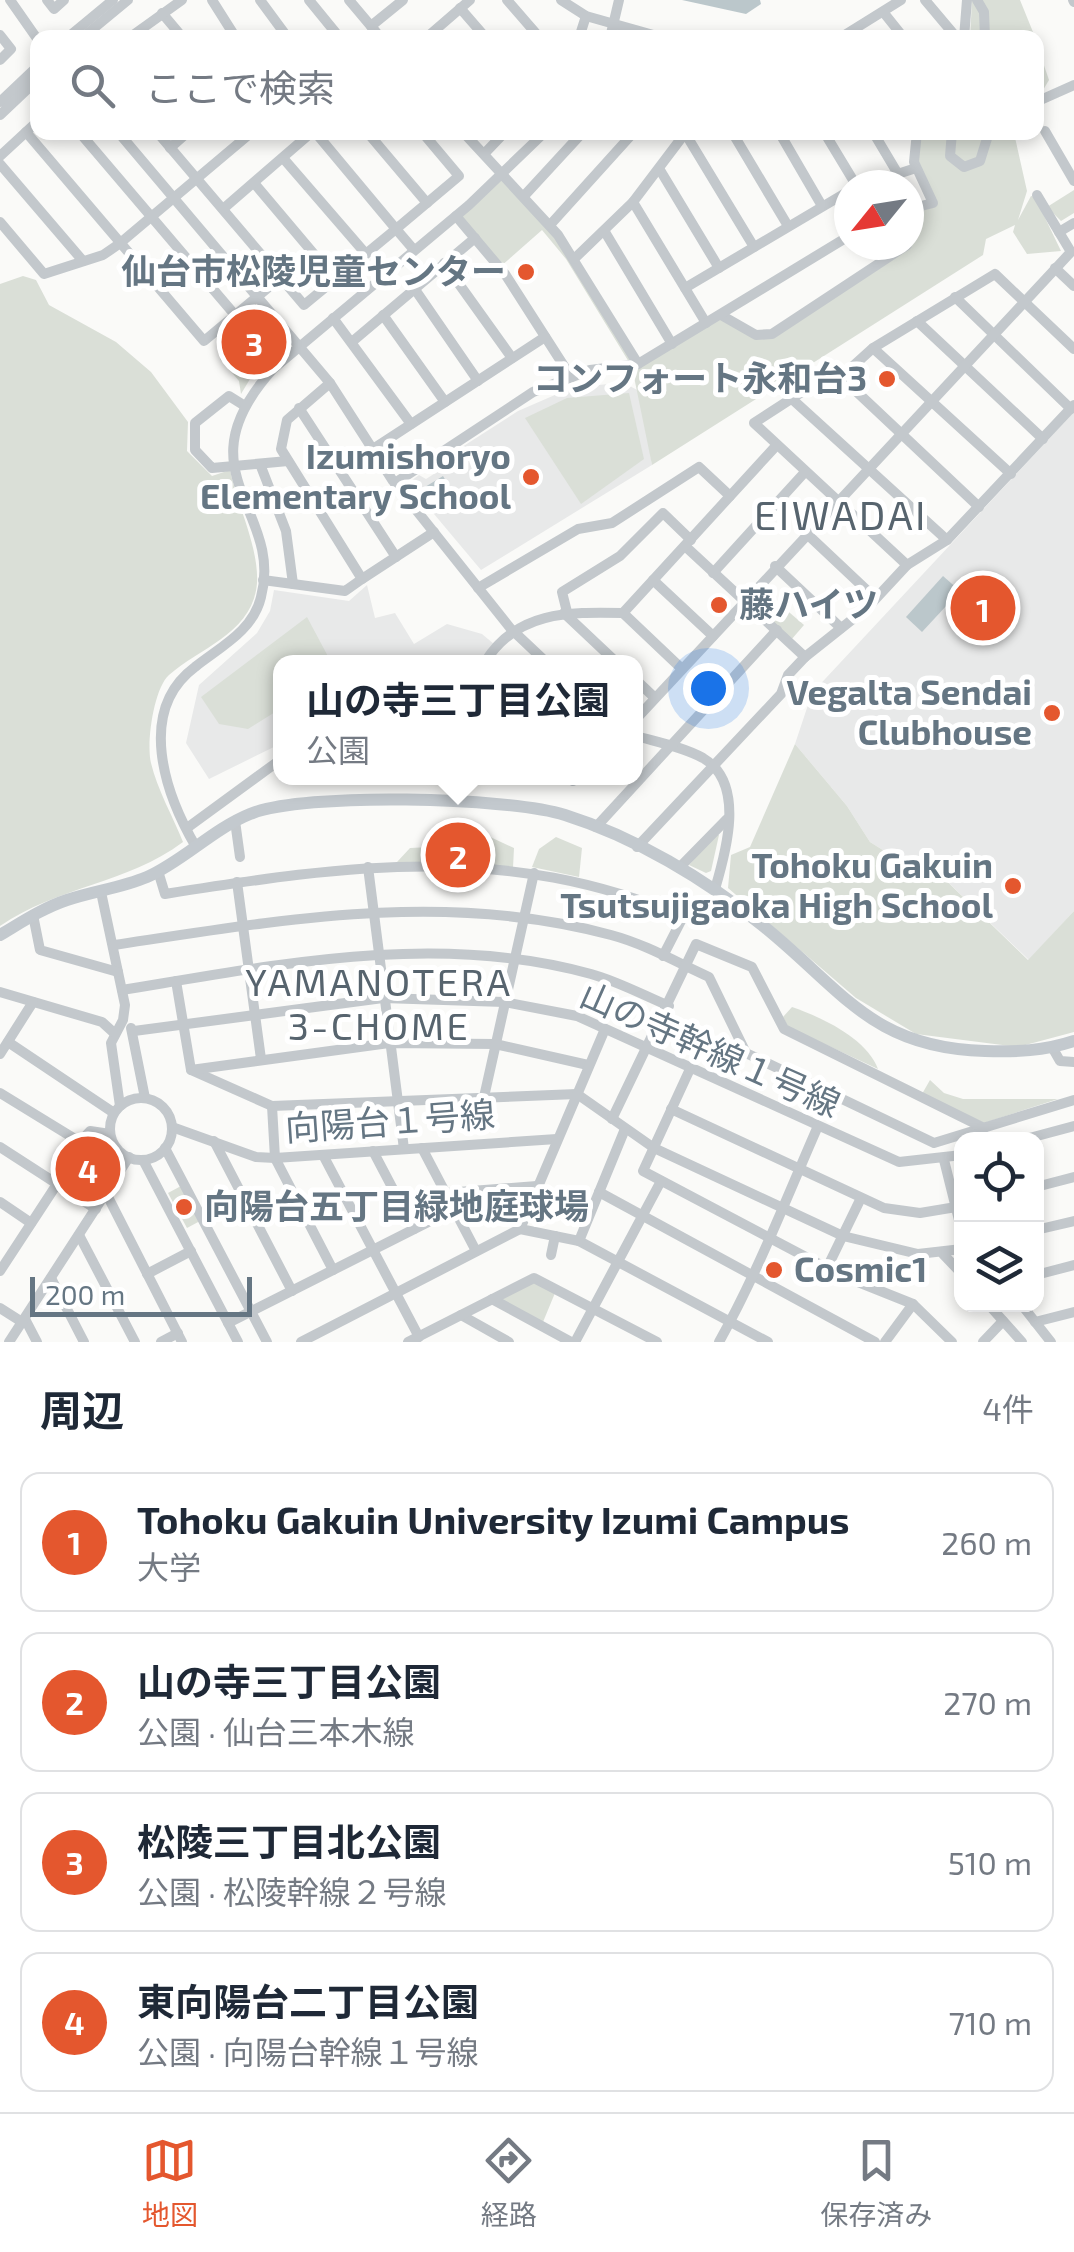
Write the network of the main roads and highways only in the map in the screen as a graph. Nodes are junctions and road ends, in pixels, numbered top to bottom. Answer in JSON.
{"nodes":[{"id":1,"x":0,"y":935,"type":"edge"},
{"id":2,"x":1074,"y":1040,"type":"edge"}],
"edges":[{"from":1,"to":2,"type":"main road"}]}
